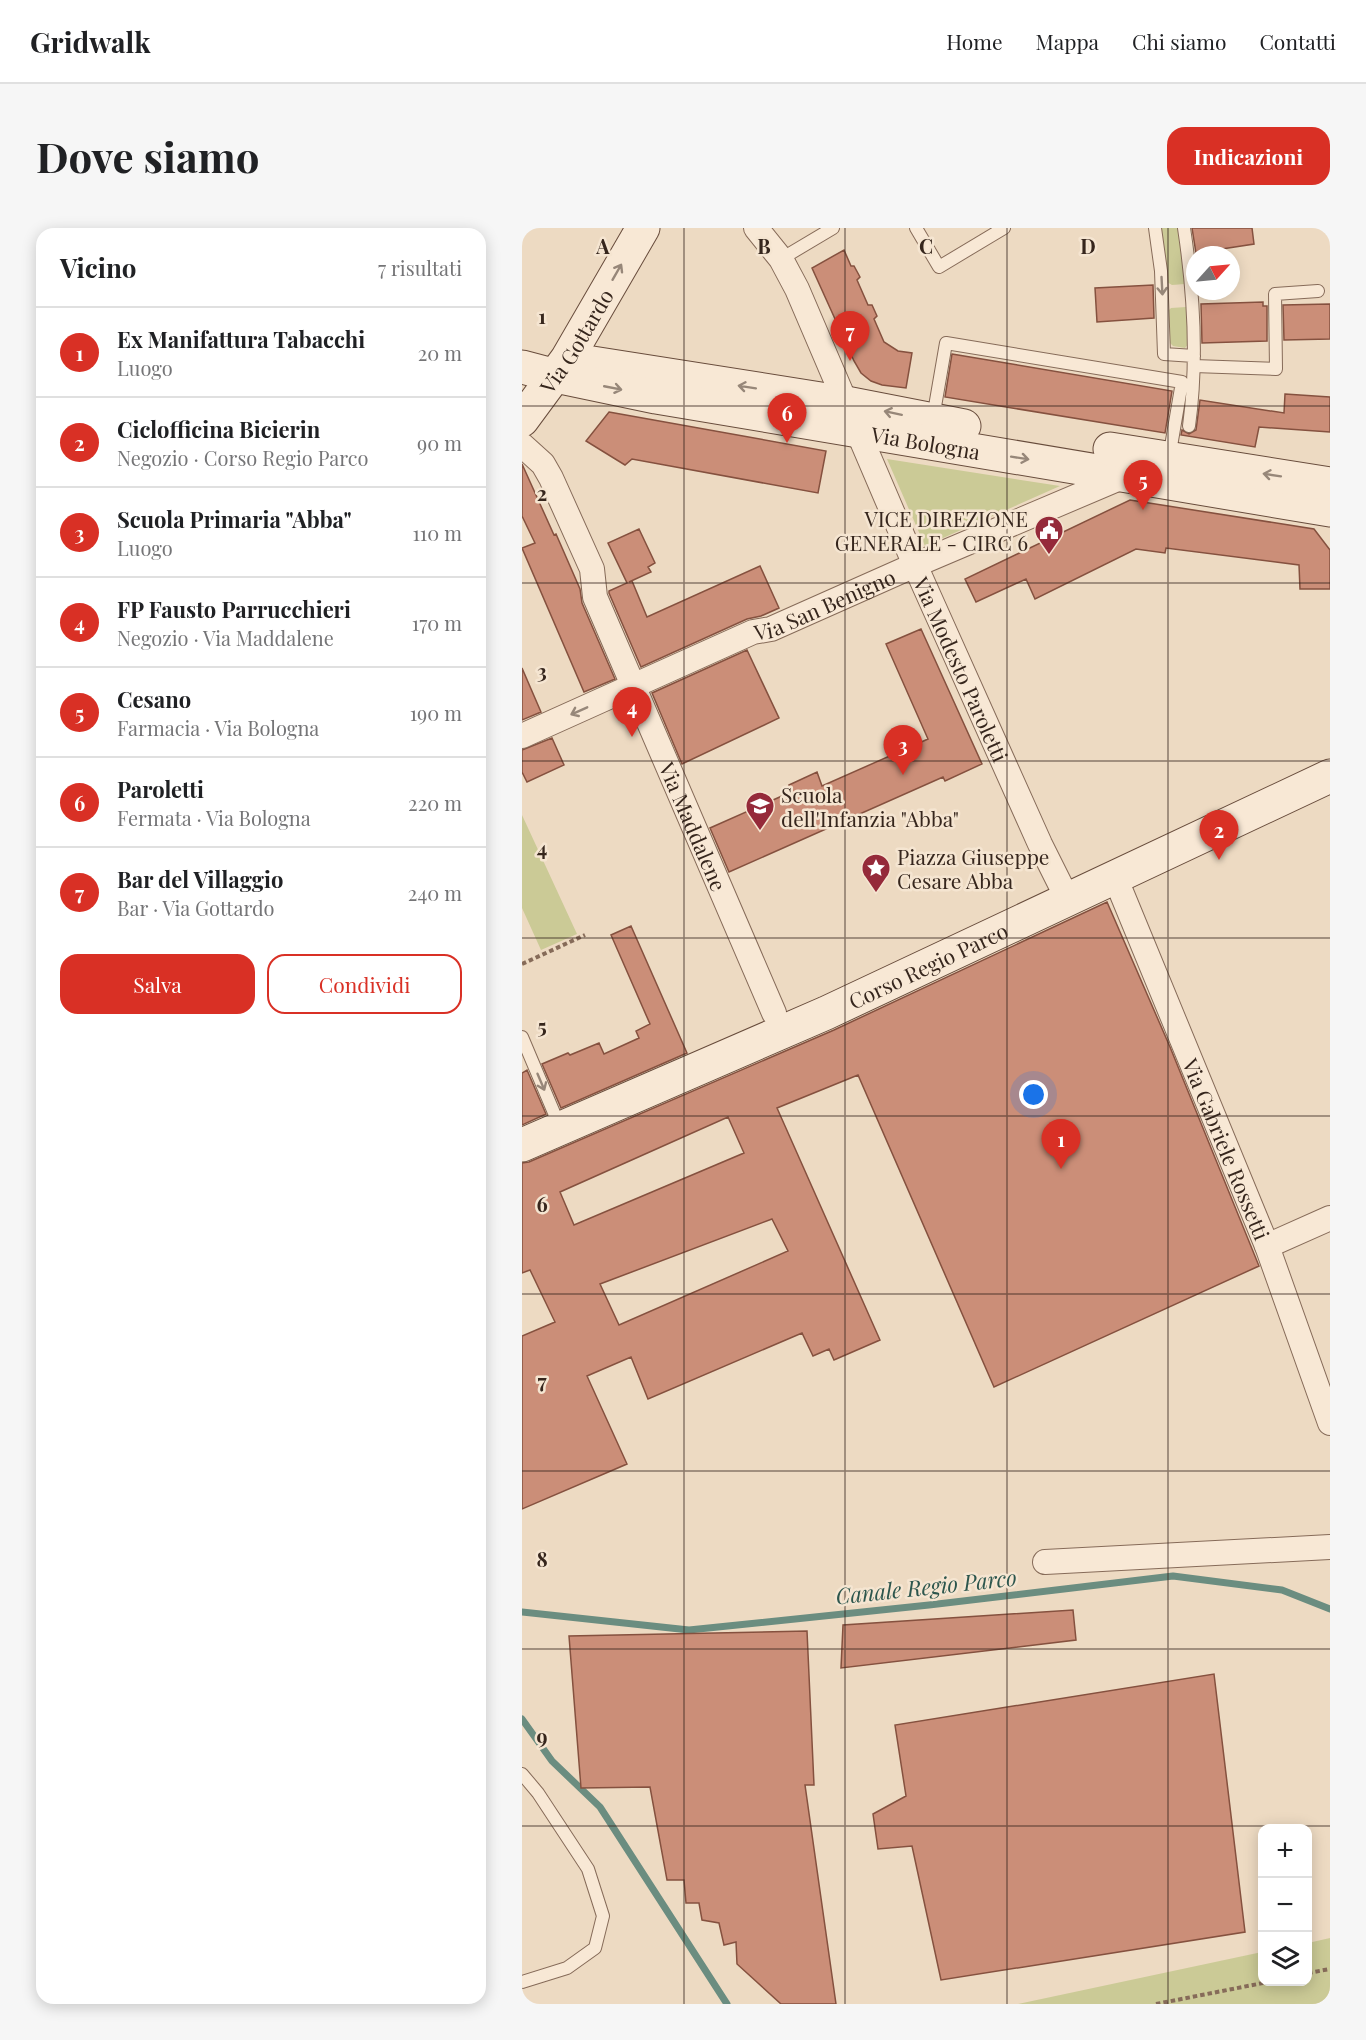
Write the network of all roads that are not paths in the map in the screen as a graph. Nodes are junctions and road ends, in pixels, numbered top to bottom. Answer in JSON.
{"nodes":[{"id":1,"x":643,"y":228,"type":"edge"},
{"id":2,"x":756,"y":228,"type":"edge"},
{"id":3,"x":833,"y":228,"type":"edge"},
{"id":4,"x":916,"y":228,"type":"edge"},
{"id":5,"x":1004,"y":228,"type":"edge"},
{"id":6,"x":1155,"y":228,"type":"edge"},
{"id":7,"x":1184,"y":228,"type":"edge"},
{"id":8,"x":781,"y":259,"type":"junction"},
{"id":9,"x":1318,"y":291,"type":"dead end"},
{"id":10,"x":1194,"y":361,"type":"junction"},
{"id":11,"x":538,"y":362,"type":"edge"},
{"id":12,"x":853,"y":417,"type":"junction"},
{"id":13,"x":522,"y":420,"type":"edge"},
{"id":14,"x":932,"y":420,"type":"junction"},
{"id":15,"x":1188,"y":426,"type":"dead end"},
{"id":16,"x":522,"y":446,"type":"edge"},
{"id":17,"x":1168,"y":459,"type":"junction"},
{"id":18,"x":1127,"y":475,"type":"junction"},
{"id":19,"x":1330,"y":484,"type":"edge"},
{"id":20,"x":1330,"y":510,"type":"edge"},
{"id":21,"x":915,"y":565,"type":"junction"},
{"id":22,"x":632,"y":687,"type":"junction"},
{"id":23,"x":522,"y":736,"type":"edge"},
{"id":24,"x":1330,"y":777,"type":"edge"},
{"id":25,"x":1114,"y":877,"type":"junction"},
{"id":26,"x":1068,"y":900,"type":"junction"},
{"id":27,"x":774,"y":1013,"type":"dead end"},
{"id":28,"x":522,"y":1036,"type":"edge"},
{"id":29,"x":561,"y":1128,"type":"junction"},
{"id":30,"x":522,"y":1145,"type":"edge"},
{"id":31,"x":1330,"y":1218,"type":"edge"},
{"id":32,"x":1268,"y":1246,"type":"junction"},
{"id":33,"x":1330,"y":1423,"type":"edge"},
{"id":34,"x":1330,"y":1546,"type":"edge"},
{"id":35,"x":1045,"y":1562,"type":"dead end"},
{"id":36,"x":522,"y":1774,"type":"edge"},
{"id":37,"x":522,"y":1982,"type":"edge"}],
"edges":[{"from":11,"to":1,"type":"main road","name":"Via Gottardo","one_way":true},
{"from":2,"to":8,"type":"street"},
{"from":3,"to":8,"type":"lane"},
{"from":4,"to":5,"type":"lane"},
{"from":6,"to":10,"type":"lane","one_way":true},
{"from":7,"to":10,"type":"lane"},
{"from":8,"to":12,"type":"street"},
{"from":9,"to":10,"type":"lane"},
{"from":10,"to":15,"type":"lane"},
{"from":11,"to":12,"type":"main road","name":"Via Bologna"},
{"from":11,"to":13,"type":"main road","name":"Via Gottardo"},
{"from":14,"to":12,"type":"main road","name":"Via Bologna","one_way":true},
{"from":12,"to":18,"type":"main road","name":"Via Bologna","one_way":true},
{"from":12,"to":21,"type":"street","name":"Via Modesto Paroletti"},
{"from":14,"to":17,"type":"main road","name":"Via Bologna"},
{"from":14,"to":17,"type":"lane"},
{"from":16,"to":22,"type":"street","name":"Via Maddalene"},
{"from":19,"to":17,"type":"main road","name":"Via Bologna","one_way":true},
{"from":18,"to":20,"type":"main road","name":"Via Bologna"},
{"from":18,"to":21,"type":"street","name":"Via San Benigno"},
{"from":21,"to":22,"type":"street","name":"Via San Benigno"},
{"from":21,"to":26,"type":"street","name":"Via Modesto Paroletti"},
{"from":22,"to":23,"type":"street","name":"Via San Benigno","one_way":true},
{"from":22,"to":27,"type":"street","name":"Via Maddalene"},
{"from":24,"to":25,"type":"main road","name":"Corso Regio Parco"},
{"from":25,"to":26,"type":"main road","name":"Corso Regio Parco"},
{"from":25,"to":32,"type":"street","name":"Via Gabriele Rossetti"},
{"from":26,"to":29,"type":"main road","name":"Corso Regio Parco"},
{"from":28,"to":29,"type":"lane","one_way":true},
{"from":29,"to":30,"type":"main road","name":"Corso Regio Parco"},
{"from":31,"to":32,"type":"street"},
{"from":32,"to":33,"type":"street","name":"Via Gabriele Rossetti"},
{"from":34,"to":35,"type":"street"},
{"from":36,"to":37,"type":"lane"}]}
